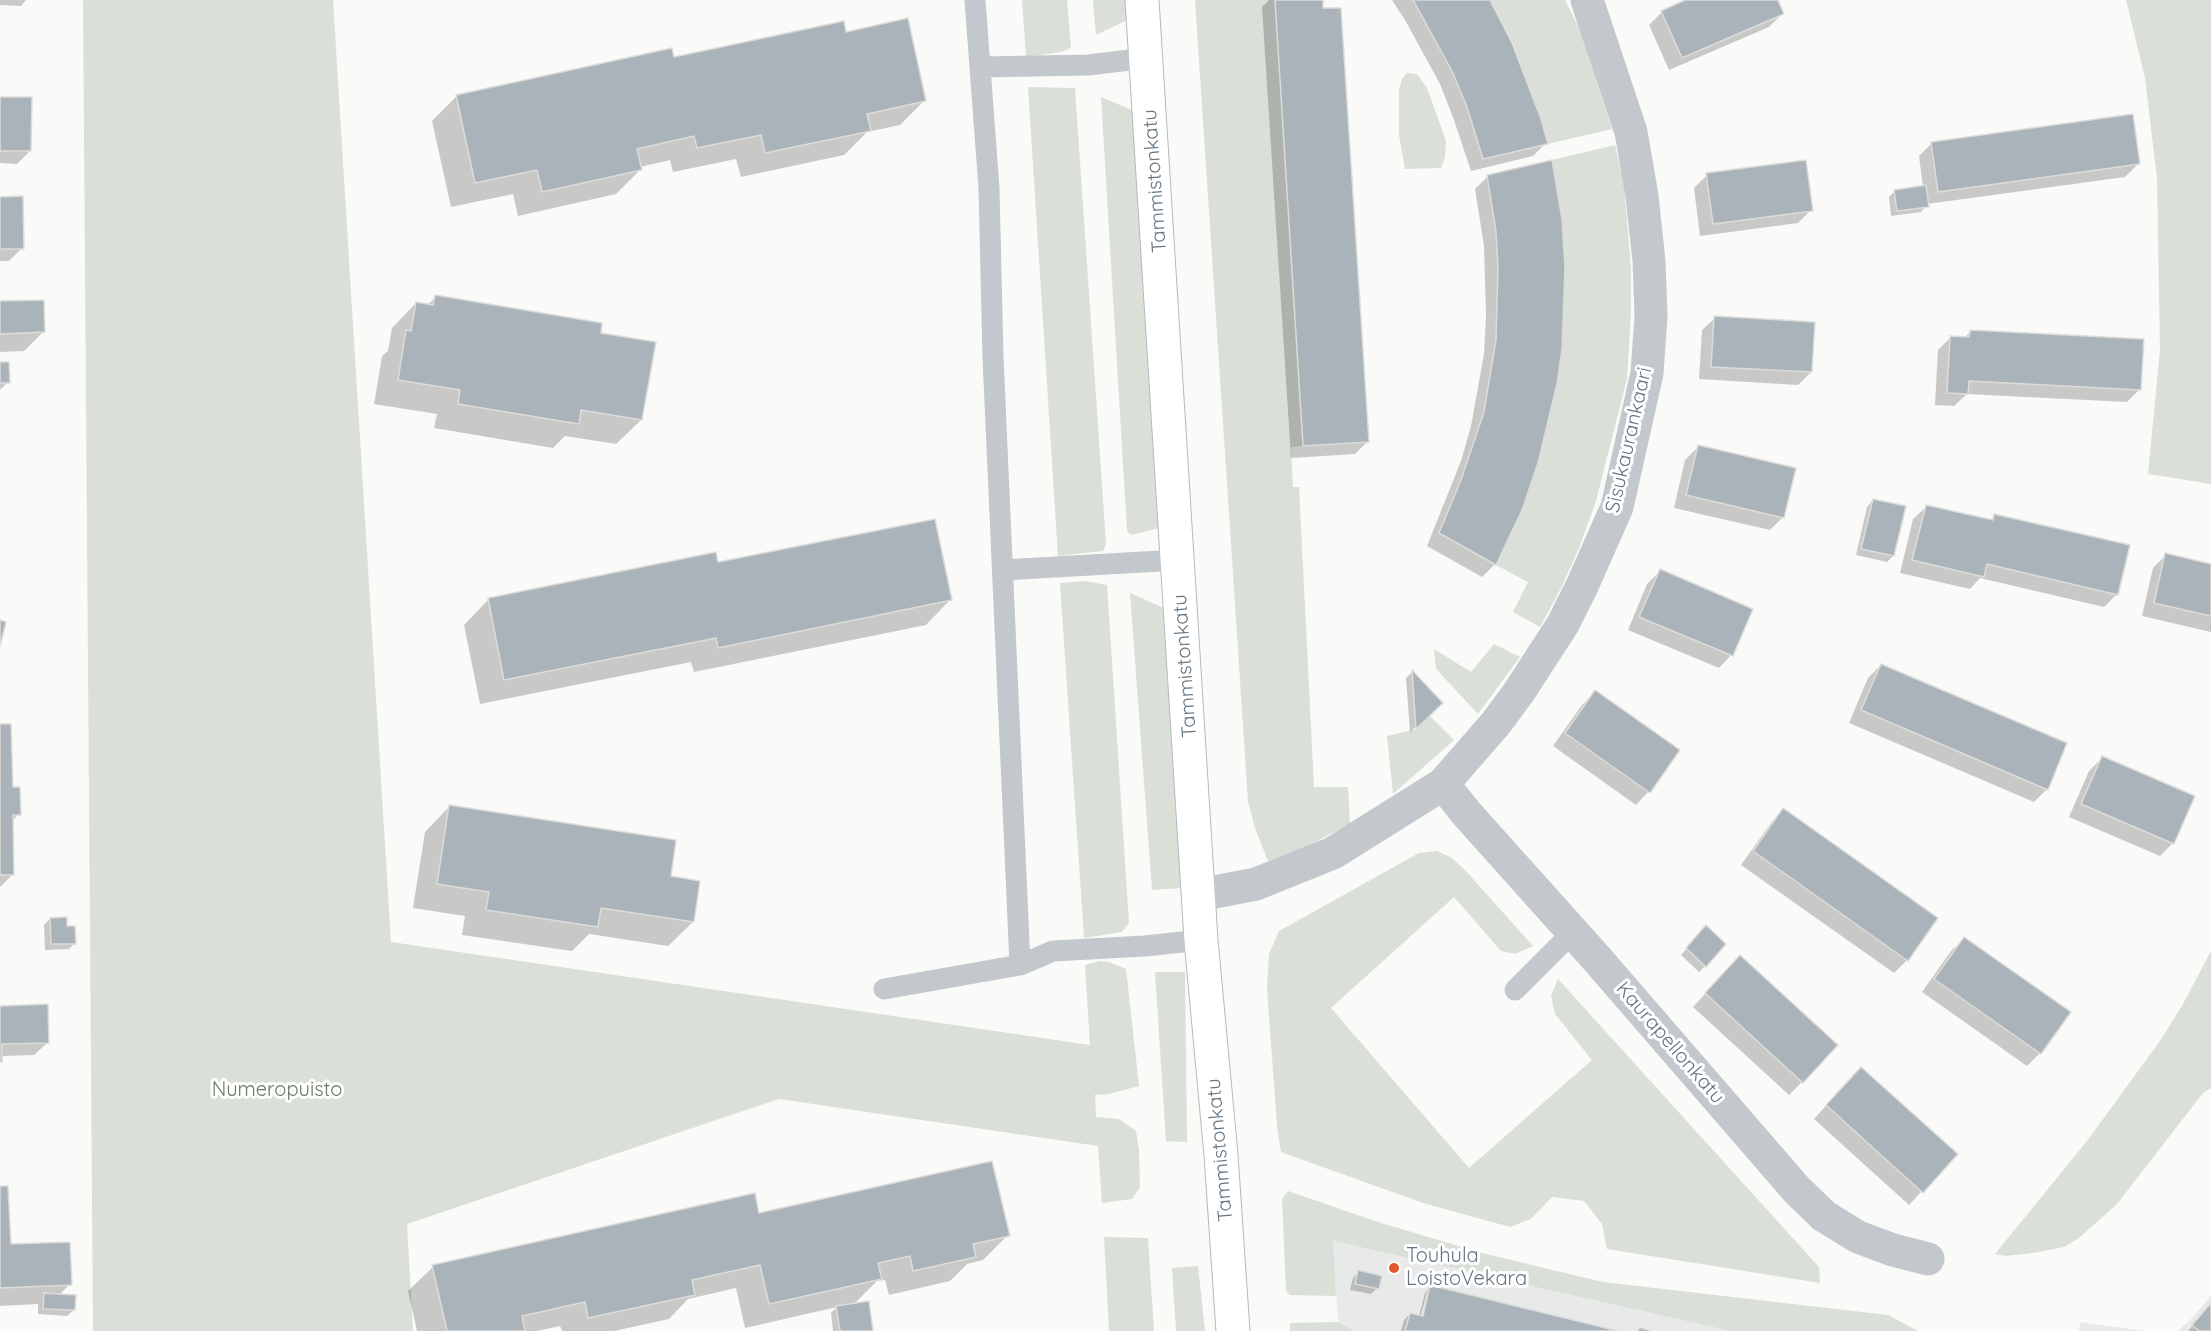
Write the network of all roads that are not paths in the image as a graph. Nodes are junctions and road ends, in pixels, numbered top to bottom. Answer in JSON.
{"nodes":[{"id":1,"x":975,"y":0,"type":"edge"},
{"id":2,"x":1142,"y":0,"type":"edge"},
{"id":3,"x":1587,"y":0,"type":"edge"},
{"id":4,"x":1147,"y":58,"type":"junction"},
{"id":5,"x":981,"y":67,"type":"junction"},
{"id":6,"x":1178,"y":560,"type":"junction"},
{"id":7,"x":1003,"y":570,"type":"junction"},
{"id":8,"x":1443,"y":783,"type":"junction"},
{"id":9,"x":1199,"y":895,"type":"junction"},
{"id":10,"x":1573,"y":932,"type":"junction"},
{"id":11,"x":1201,"y":940,"type":"junction"},
{"id":12,"x":1020,"y":965,"type":"junction"},
{"id":13,"x":884,"y":989,"type":"dead end"},
{"id":14,"x":1515,"y":990,"type":"dead end"},
{"id":15,"x":1928,"y":1259,"type":"dead end"},
{"id":16,"x":1233,"y":1331,"type":"edge"}],
"edges":[{"from":1,"to":5,"type":"lane"},
{"from":2,"to":4,"type":"street","name":"Tammistonkatu"},
{"from":3,"to":8,"type":"street","name":"Sisukaurankaari"},
{"from":4,"to":5,"type":"lane"},
{"from":4,"to":6,"type":"street","name":"Tammistonkatu"},
{"from":5,"to":7,"type":"lane"},
{"from":6,"to":7,"type":"lane"},
{"from":6,"to":9,"type":"street","name":"Tammistonkatu"},
{"from":7,"to":12,"type":"lane"},
{"from":8,"to":9,"type":"street","name":"Sisukaurankaari"},
{"from":8,"to":10,"type":"street","name":"Kaurapellonkatu"},
{"from":9,"to":11,"type":"street","name":"Tammistonkatu"},
{"from":10,"to":14,"type":"lane"},
{"from":10,"to":15,"type":"street","name":"Kaurapellonkatu"},
{"from":11,"to":12,"type":"lane"},
{"from":11,"to":16,"type":"street","name":"Tammistonkatu"},
{"from":12,"to":13,"type":"lane"}]}
